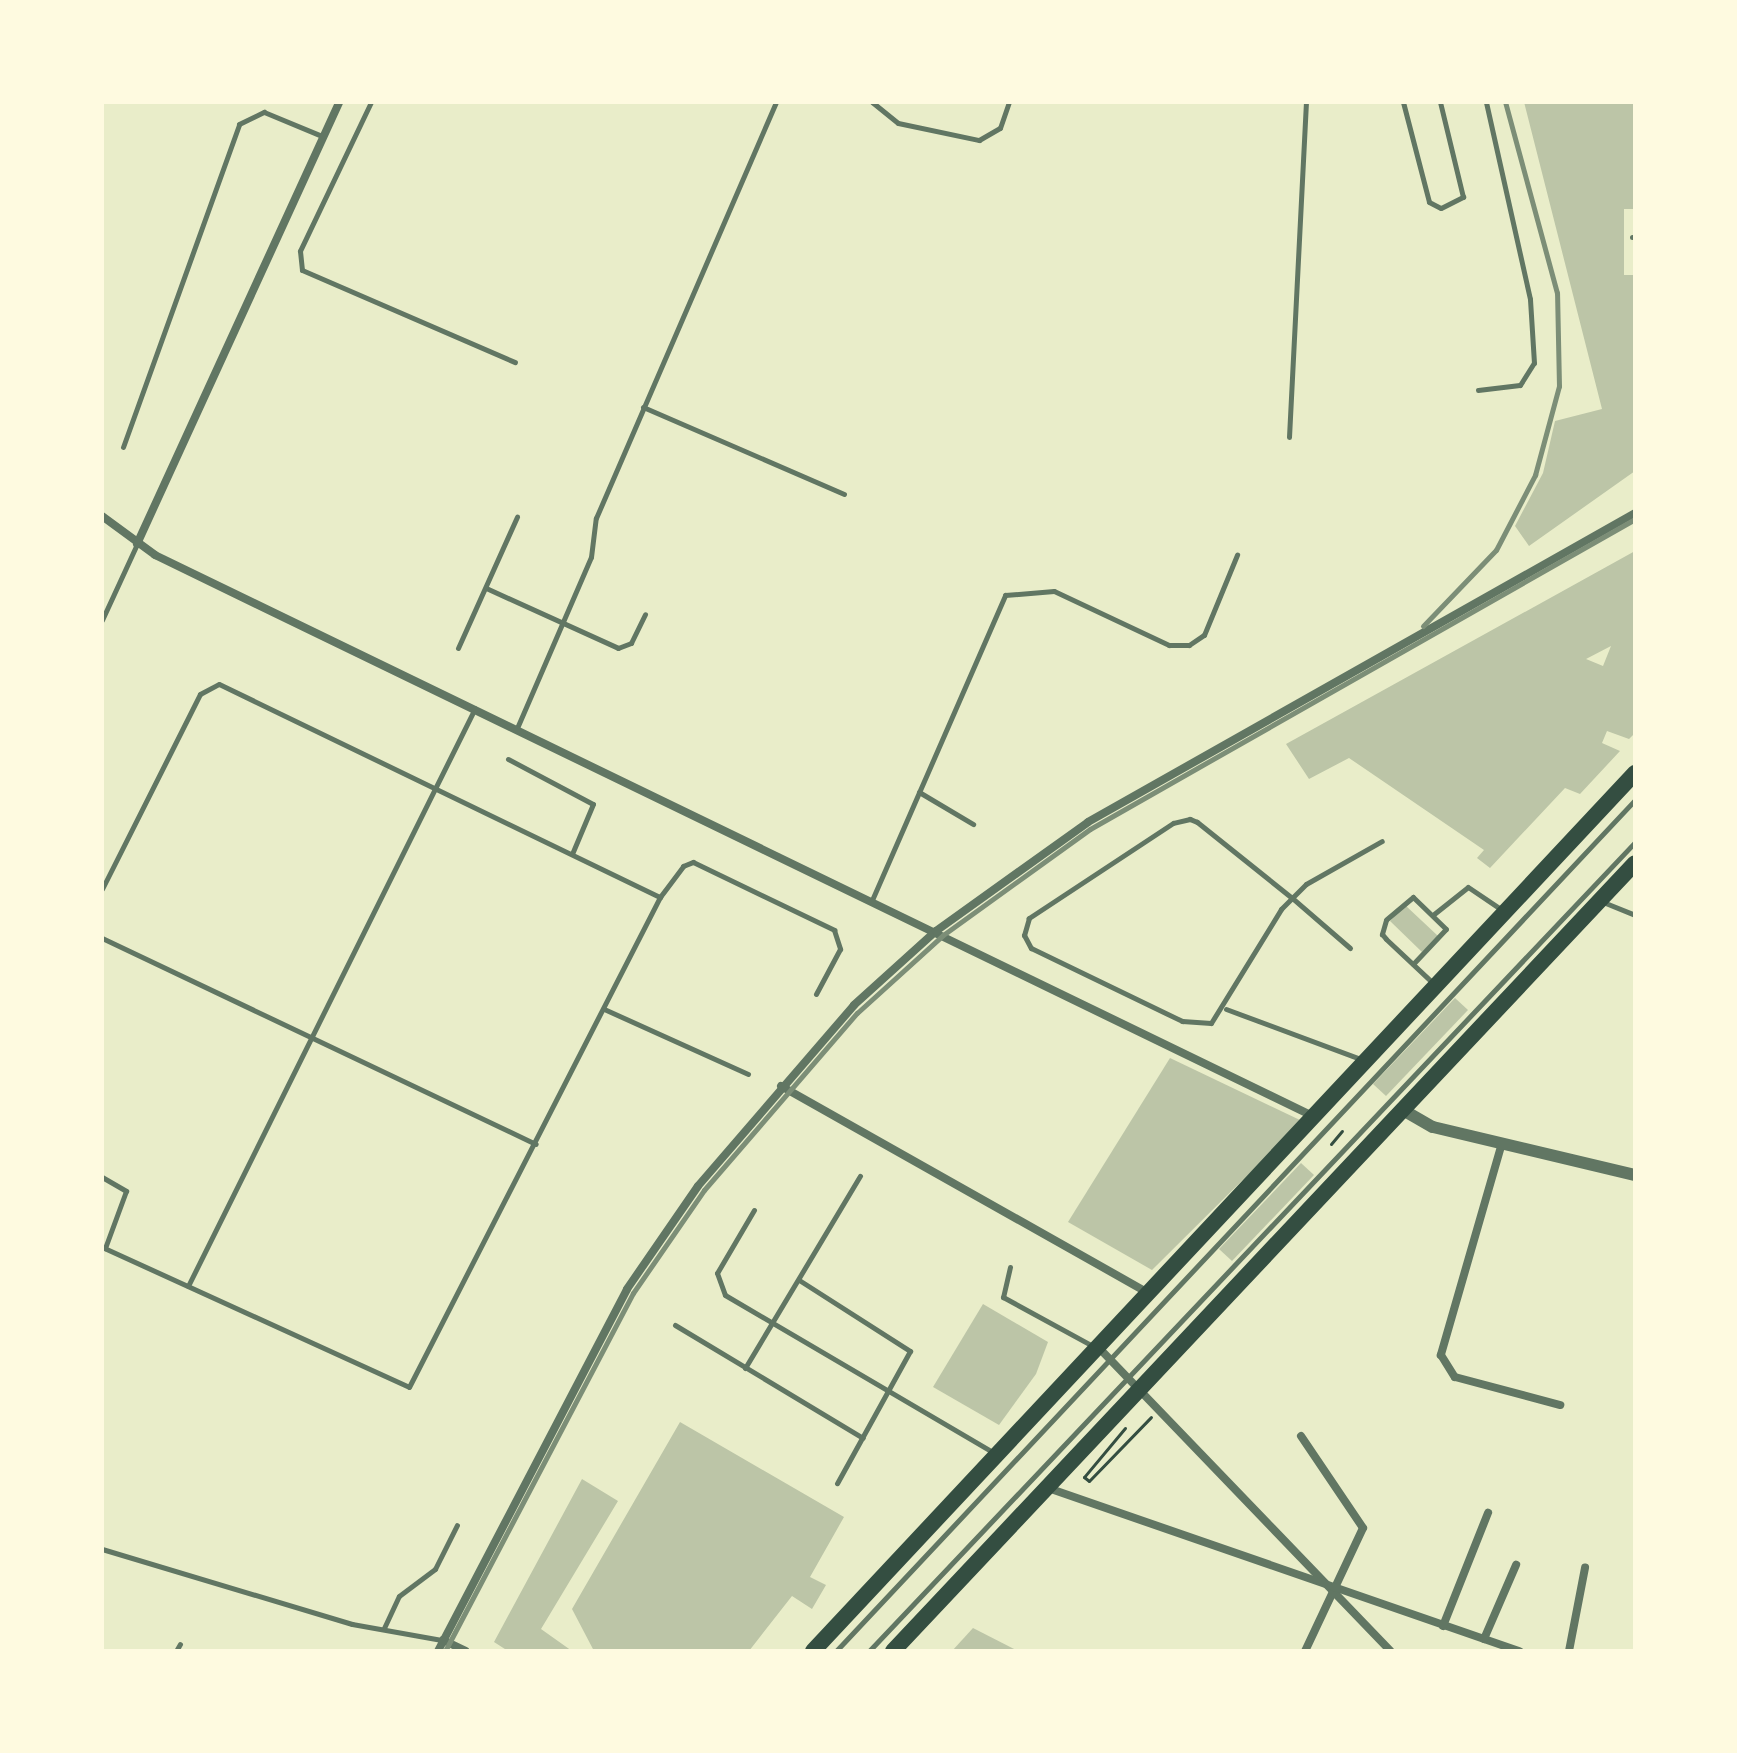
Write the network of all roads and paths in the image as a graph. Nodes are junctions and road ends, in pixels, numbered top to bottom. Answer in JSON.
{"nodes":[{"id":1,"x":339,"y":102,"type":"edge"},
{"id":2,"x":371,"y":102,"type":"edge"},
{"id":3,"x":776,"y":102,"type":"edge"},
{"id":4,"x":872,"y":102,"type":"edge"},
{"id":5,"x":1009,"y":102,"type":"edge"},
{"id":6,"x":1306,"y":102,"type":"edge"},
{"id":7,"x":1403,"y":102,"type":"edge"},
{"id":8,"x":1440,"y":102,"type":"edge"},
{"id":9,"x":1486,"y":102,"type":"edge"},
{"id":10,"x":322,"y":136,"type":"junction"},
{"id":11,"x":515,"y":362,"type":"dead end"},
{"id":12,"x":1478,"y":390,"type":"dead end"},
{"id":13,"x":643,"y":407,"type":"junction"},
{"id":14,"x":1289,"y":437,"type":"dead end"},
{"id":15,"x":123,"y":447,"type":"dead end"},
{"id":16,"x":844,"y":494,"type":"dead end"},
{"id":17,"x":1635,"y":513,"type":"edge"},
{"id":18,"x":102,"y":516,"type":"edge"},
{"id":19,"x":517,"y":517,"type":"dead end"},
{"id":20,"x":137,"y":544,"type":"junction"},
{"id":21,"x":1237,"y":555,"type":"dead end"},
{"id":22,"x":486,"y":588,"type":"junction"},
{"id":23,"x":645,"y":614,"type":"dead end"},
{"id":24,"x":102,"y":620,"type":"edge"},
{"id":25,"x":563,"y":622,"type":"junction"},
{"id":26,"x":458,"y":648,"type":"dead end"},
{"id":27,"x":476,"y":708,"type":"junction"},
{"id":28,"x":517,"y":728,"type":"junction"},
{"id":29,"x":508,"y":759,"type":"dead end"},
{"id":30,"x":1635,"y":773,"type":"edge"},
{"id":31,"x":434,"y":786,"type":"junction"},
{"id":32,"x":919,"y":792,"type":"junction"},
{"id":33,"x":1635,"y":800,"type":"edge"},
{"id":34,"x":973,"y":824,"type":"dead end"},
{"id":35,"x":1382,"y":841,"type":"dead end"},
{"id":36,"x":1635,"y":842,"type":"edge"},
{"id":37,"x":572,"y":854,"type":"junction"},
{"id":38,"x":1635,"y":863,"type":"edge"},
{"id":39,"x":102,"y":889,"type":"edge"},
{"id":40,"x":660,"y":897,"type":"junction"},
{"id":41,"x":1292,"y":898,"type":"junction"},
{"id":42,"x":872,"y":900,"type":"junction"},
{"id":43,"x":1599,"y":901,"type":"junction"},
{"id":44,"x":1505,"y":912,"type":"junction"},
{"id":45,"x":1434,"y":914,"type":"junction"},
{"id":46,"x":1635,"y":915,"type":"edge"},
{"id":47,"x":936,"y":931,"type":"junction"},
{"id":48,"x":102,"y":938,"type":"edge"},
{"id":49,"x":1350,"y":948,"type":"dead end"},
{"id":50,"x":1413,"y":964,"type":"junction"},
{"id":51,"x":1435,"y":985,"type":"junction"},
{"id":52,"x":816,"y":994,"type":"dead end"},
{"id":53,"x":604,"y":1009,"type":"junction"},
{"id":54,"x":1226,"y":1009,"type":"junction"},
{"id":55,"x":314,"y":1041,"type":"junction"},
{"id":56,"x":1366,"y":1062,"type":"junction"},
{"id":57,"x":748,"y":1074,"type":"dead end"},
{"id":58,"x":781,"y":1086,"type":"junction"},
{"id":59,"x":1403,"y":1110,"type":"junction"},
{"id":60,"x":1316,"y":1117,"type":"junction"},
{"id":61,"x":1502,"y":1143,"type":"junction"},
{"id":62,"x":536,"y":1144,"type":"junction"},
{"id":63,"x":1635,"y":1175,"type":"edge"},
{"id":64,"x":860,"y":1176,"type":"dead end"},
{"id":65,"x":102,"y":1177,"type":"edge"},
{"id":66,"x":754,"y":1210,"type":"dead end"},
{"id":67,"x":104,"y":1247,"type":"edge"},
{"id":68,"x":1010,"y":1267,"type":"dead end"},
{"id":69,"x":799,"y":1280,"type":"junction"},
{"id":70,"x":188,"y":1286,"type":"junction"},
{"id":71,"x":1152,"y":1295,"type":"junction"},
{"id":72,"x":772,"y":1324,"type":"junction"},
{"id":73,"x":675,"y":1325,"type":"dead end"},
{"id":74,"x":1100,"y":1349,"type":"junction"},
{"id":75,"x":1114,"y":1362,"type":"junction"},
{"id":76,"x":745,"y":1368,"type":"junction"},
{"id":77,"x":1133,"y":1383,"type":"junction"},
{"id":78,"x":891,"y":1394,"type":"junction"},
{"id":79,"x":1560,"y":1405,"type":"dead end"},
{"id":80,"x":1158,"y":1410,"type":"junction"},
{"id":81,"x":1129,"y":1431,"type":"dead end"},
{"id":82,"x":1301,"y":1436,"type":"dead end"},
{"id":83,"x":863,"y":1438,"type":"junction"},
{"id":84,"x":998,"y":1454,"type":"junction"},
{"id":85,"x":837,"y":1483,"type":"dead end"},
{"id":86,"x":1046,"y":1487,"type":"junction"},
{"id":87,"x":1488,"y":1513,"type":"dead end"},
{"id":88,"x":457,"y":1525,"type":"dead end"},
{"id":89,"x":102,"y":1549,"type":"edge"},
{"id":90,"x":1516,"y":1565,"type":"dead end"},
{"id":91,"x":1585,"y":1568,"type":"dead end"},
{"id":92,"x":1333,"y":1591,"type":"junction"},
{"id":93,"x":1443,"y":1626,"type":"junction"},
{"id":94,"x":384,"y":1628,"type":"junction"},
{"id":95,"x":1484,"y":1639,"type":"junction"},
{"id":96,"x":443,"y":1640,"type":"junction"},
{"id":97,"x":180,"y":1644,"type":"dead end"},
{"id":98,"x":176,"y":1651,"type":"edge"},
{"id":99,"x":438,"y":1651,"type":"edge"},
{"id":100,"x":466,"y":1651,"type":"edge"},
{"id":101,"x":813,"y":1651,"type":"edge"},
{"id":102,"x":836,"y":1651,"type":"edge"},
{"id":103,"x":869,"y":1651,"type":"edge"},
{"id":104,"x":893,"y":1651,"type":"edge"},
{"id":105,"x":1305,"y":1651,"type":"edge"},
{"id":106,"x":1391,"y":1651,"type":"edge"},
{"id":107,"x":1520,"y":1651,"type":"edge"},
{"id":108,"x":1569,"y":1651,"type":"edge"}],
"edges":[{"from":1,"to":10,"type":"street"},
{"from":2,"to":11,"type":"lane"},
{"from":3,"to":13,"type":"lane"},
{"from":4,"to":5,"type":"lane"},
{"from":6,"to":14,"type":"lane"},
{"from":7,"to":8,"type":"lane"},
{"from":9,"to":12,"type":"lane"},
{"from":10,"to":15,"type":"lane"},
{"from":10,"to":20,"type":"street"},
{"from":13,"to":16,"type":"lane"},
{"from":13,"to":25,"type":"lane"},
{"from":17,"to":47,"type":"street"},
{"from":18,"to":20,"type":"street"},
{"from":19,"to":22,"type":"lane"},
{"from":20,"to":24,"type":"lane"},
{"from":20,"to":27,"type":"street"},
{"from":21,"to":32,"type":"lane"},
{"from":22,"to":25,"type":"lane"},
{"from":22,"to":26,"type":"lane"},
{"from":23,"to":25,"type":"lane"},
{"from":25,"to":28,"type":"lane"},
{"from":27,"to":28,"type":"street"},
{"from":27,"to":31,"type":"lane"},
{"from":28,"to":42,"type":"street"},
{"from":29,"to":37,"type":"lane"},
{"from":30,"to":44,"type":"main road"},
{"from":31,"to":37,"type":"lane"},
{"from":31,"to":39,"type":"lane"},
{"from":31,"to":55,"type":"lane"},
{"from":32,"to":34,"type":"lane"},
{"from":32,"to":42,"type":"lane"},
{"from":33,"to":75,"type":"lane"},
{"from":35,"to":41,"type":"lane"},
{"from":36,"to":77,"type":"lane"},
{"from":37,"to":40,"type":"lane"},
{"from":38,"to":43,"type":"main road"},
{"from":40,"to":52,"type":"lane"},
{"from":40,"to":53,"type":"lane"},
{"from":41,"to":49,"type":"lane"},
{"from":41,"to":54,"type":"lane"},
{"from":41,"to":54,"type":"lane"},
{"from":42,"to":47,"type":"street"},
{"from":43,"to":46,"type":"lane"},
{"from":43,"to":59,"type":"main road"},
{"from":44,"to":45,"type":"lane"},
{"from":44,"to":51,"type":"main road"},
{"from":45,"to":50,"type":"lane"},
{"from":45,"to":50,"type":"lane"},
{"from":47,"to":58,"type":"street"},
{"from":47,"to":60,"type":"street"},
{"from":48,"to":55,"type":"lane"},
{"from":50,"to":51,"type":"lane"},
{"from":51,"to":56,"type":"main road"},
{"from":53,"to":57,"type":"lane"},
{"from":53,"to":62,"type":"lane"},
{"from":54,"to":56,"type":"lane"},
{"from":55,"to":62,"type":"lane"},
{"from":55,"to":70,"type":"lane"},
{"from":56,"to":60,"type":"main road"},
{"from":58,"to":71,"type":"street"},
{"from":58,"to":96,"type":"street"},
{"from":59,"to":61,"type":"street"},
{"from":59,"to":77,"type":"main road"},
{"from":60,"to":71,"type":"main road"},
{"from":61,"to":63,"type":"street"},
{"from":61,"to":79,"type":"street"},
{"from":62,"to":70,"type":"lane"},
{"from":64,"to":69,"type":"lane"},
{"from":65,"to":67,"type":"lane"},
{"from":66,"to":72,"type":"lane"},
{"from":67,"to":70,"type":"lane"},
{"from":68,"to":74,"type":"lane"},
{"from":69,"to":72,"type":"lane"},
{"from":69,"to":78,"type":"lane"},
{"from":71,"to":74,"type":"main road"},
{"from":72,"to":76,"type":"lane"},
{"from":72,"to":78,"type":"lane"},
{"from":73,"to":76,"type":"lane"},
{"from":74,"to":75,"type":"street"},
{"from":74,"to":84,"type":"main road"},
{"from":75,"to":77,"type":"street"},
{"from":75,"to":102,"type":"lane"},
{"from":76,"to":83,"type":"lane"},
{"from":77,"to":80,"type":"street"},
{"from":77,"to":86,"type":"main road"},
{"from":77,"to":103,"type":"lane"},
{"from":78,"to":83,"type":"lane"},
{"from":78,"to":84,"type":"lane"},
{"from":80,"to":81,"type":"path"},
{"from":80,"to":92,"type":"street"},
{"from":82,"to":92,"type":"street"},
{"from":83,"to":85,"type":"lane"},
{"from":84,"to":101,"type":"main road"},
{"from":86,"to":92,"type":"street"},
{"from":86,"to":104,"type":"main road"},
{"from":87,"to":93,"type":"street"},
{"from":88,"to":94,"type":"lane"},
{"from":89,"to":94,"type":"lane"},
{"from":90,"to":95,"type":"street"},
{"from":91,"to":108,"type":"street"},
{"from":92,"to":93,"type":"street"},
{"from":92,"to":105,"type":"street"},
{"from":92,"to":106,"type":"street"},
{"from":93,"to":95,"type":"street"},
{"from":94,"to":96,"type":"lane"},
{"from":95,"to":107,"type":"street"},
{"from":96,"to":99,"type":"street"},
{"from":96,"to":100,"type":"street"},
{"from":97,"to":98,"type":"lane"}]}
